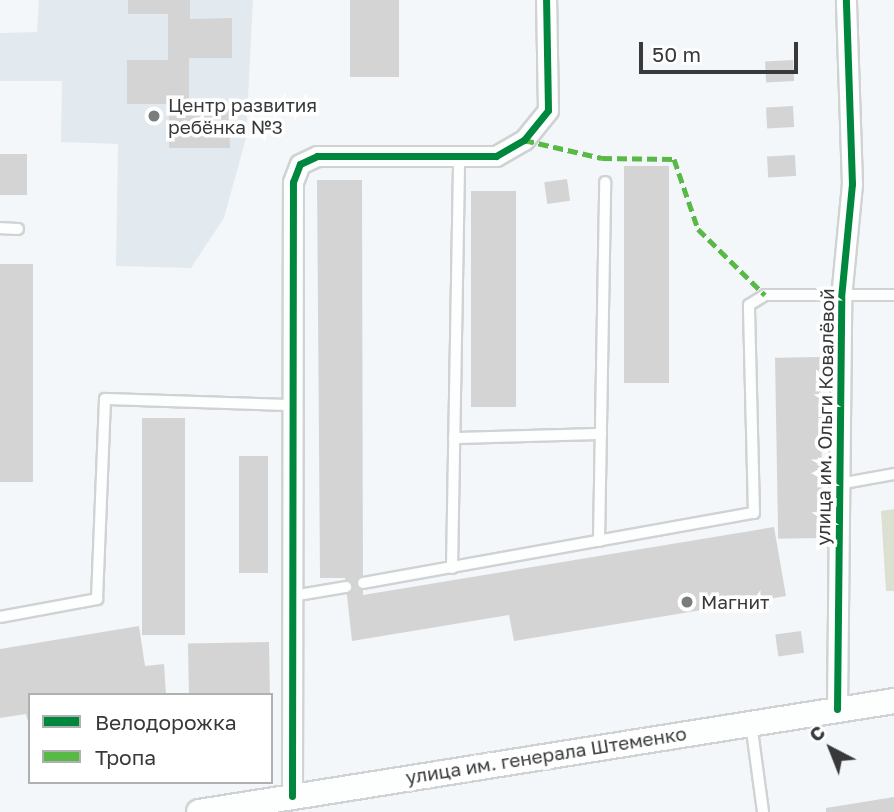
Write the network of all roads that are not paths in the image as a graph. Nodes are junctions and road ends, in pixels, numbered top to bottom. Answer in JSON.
{"nodes":[{"id":1,"x":546,"y":0,"type":"edge"},
{"id":2,"x":846,"y":0,"type":"edge"},
{"id":3,"x":459,"y":157,"type":"junction"},
{"id":4,"x":605,"y":182,"type":"dead end"},
{"id":5,"x":0,"y":228,"type":"edge"},
{"id":6,"x":18,"y":229,"type":"dead end"},
{"id":7,"x":894,"y":295,"type":"edge"},
{"id":8,"x":841,"y":298,"type":"junction"},
{"id":9,"x":290,"y":405,"type":"junction"},
{"id":10,"x":601,"y":434,"type":"junction"},
{"id":11,"x":454,"y":438,"type":"junction"},
{"id":12,"x":894,"y":474,"type":"edge"},
{"id":13,"x":839,"y":484,"type":"junction"},
{"id":14,"x":599,"y":541,"type":"junction"},
{"id":15,"x":452,"y":568,"type":"junction"},
{"id":16,"x":363,"y":583,"type":"dead end"},
{"id":17,"x":346,"y":587,"type":"dead end"},
{"id":18,"x":289,"y":597,"type":"junction"},
{"id":19,"x":0,"y":617,"type":"edge"},
{"id":20,"x":894,"y":701,"type":"edge"},
{"id":21,"x":836,"y":709,"type":"junction"},
{"id":22,"x":751,"y":723,"type":"junction"},
{"id":23,"x":292,"y":796,"type":"junction"},
{"id":24,"x":235,"y":809,"type":"edge"},
{"id":25,"x":199,"y":812,"type":"edge"},
{"id":26,"x":763,"y":812,"type":"edge"}],
"edges":[{"from":1,"to":3,"type":"street"},
{"from":2,"to":8,"type":"street","name":"улица им. Ольги Ковалёвой"},
{"from":3,"to":9,"type":"street"},
{"from":3,"to":11,"type":"lane"},
{"from":4,"to":10,"type":"lane"},
{"from":5,"to":6,"type":"lane"},
{"from":7,"to":8,"type":"lane"},
{"from":8,"to":13,"type":"street","name":"улица им. Ольги Ковалёвой"},
{"from":8,"to":14,"type":"lane"},
{"from":9,"to":18,"type":"street"},
{"from":9,"to":19,"type":"lane"},
{"from":10,"to":11,"type":"lane"},
{"from":10,"to":14,"type":"lane"},
{"from":11,"to":15,"type":"lane"},
{"from":12,"to":13,"type":"lane"},
{"from":13,"to":21,"type":"street","name":"улица им. Ольги Ковалёвой"},
{"from":14,"to":15,"type":"lane"},
{"from":15,"to":16,"type":"lane"},
{"from":17,"to":18,"type":"lane"},
{"from":18,"to":23,"type":"street"},
{"from":20,"to":21,"type":"street","name":"улица им. генерала Штеменко"},
{"from":21,"to":22,"type":"street","name":"улица им. генерала Штеменко"},
{"from":22,"to":23,"type":"street","name":"улица им. генерала Штеменко"},
{"from":22,"to":26,"type":"lane"},
{"from":23,"to":24,"type":"street","name":"улица им. генерала Штеменко"},
{"from":24,"to":25,"type":"street","name":"улица им. генерала Штеменко"}]}
